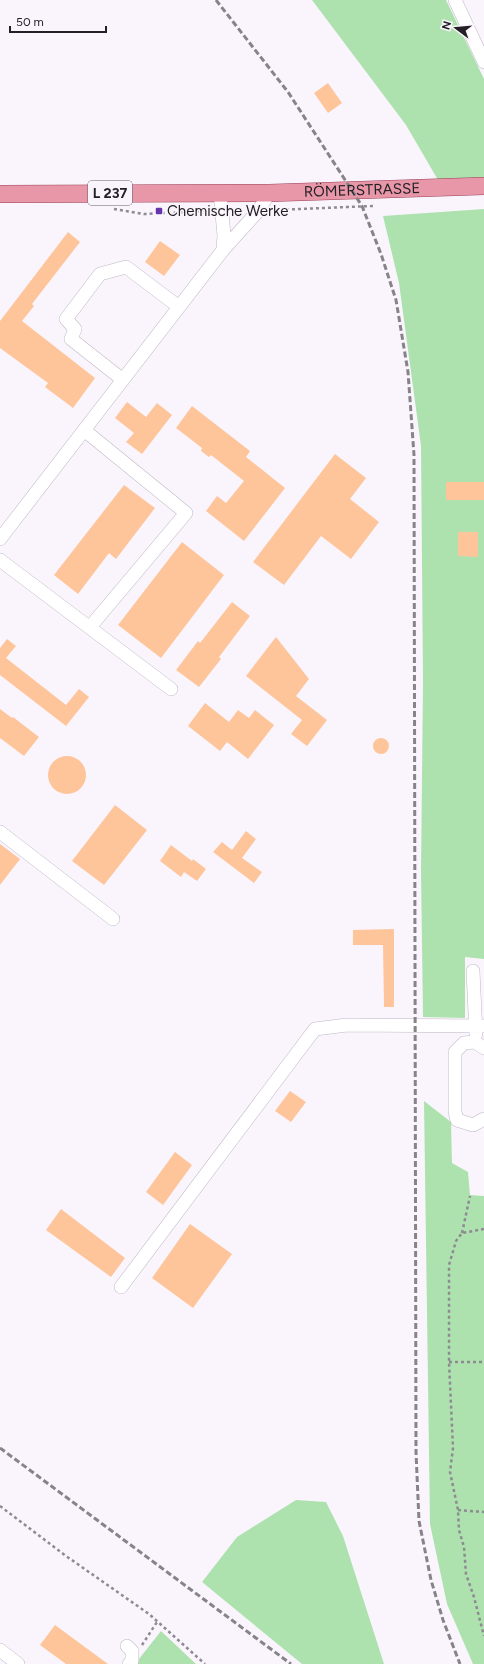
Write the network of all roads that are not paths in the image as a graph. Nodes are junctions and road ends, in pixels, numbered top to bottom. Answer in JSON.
{"nodes":[{"id":1,"x":454,"y":0,"type":"edge"},
{"id":2,"x":484,"y":62,"type":"edge"},
{"id":3,"x":484,"y":186,"type":"edge"},
{"id":4,"x":220,"y":193,"type":"junction"},
{"id":5,"x":269,"y":193,"type":"junction"},
{"id":6,"x":0,"y":194,"type":"edge"},
{"id":7,"x":223,"y":250,"type":"junction"},
{"id":8,"x":179,"y":307,"type":"junction"},
{"id":9,"x":123,"y":380,"type":"junction"},
{"id":10,"x":84,"y":430,"type":"junction"},
{"id":11,"x":0,"y":539,"type":"edge"},
{"id":12,"x":0,"y":560,"type":"edge"},
{"id":13,"x":90,"y":627,"type":"junction"},
{"id":14,"x":171,"y":689,"type":"dead end"},
{"id":15,"x":0,"y":832,"type":"edge"},
{"id":16,"x":113,"y":919,"type":"dead end"},
{"id":17,"x":473,"y":971,"type":"dead end"},
{"id":18,"x":480,"y":1026,"type":"edge"},
{"id":19,"x":480,"y":1045,"type":"edge"},
{"id":20,"x":484,"y":1119,"type":"edge"},
{"id":21,"x":121,"y":1287,"type":"dead end"},
{"id":22,"x":127,"y":1646,"type":"dead end"},
{"id":23,"x":0,"y":1650,"type":"edge"},
{"id":24,"x":131,"y":1662,"type":"edge"},
{"id":25,"x":18,"y":1664,"type":"edge"}],
"edges":[{"from":1,"to":2,"type":"street"},
{"from":3,"to":5,"type":"main road","name":"RÖMERSTRASSE","number":"L 237"},
{"from":4,"to":5,"type":"main road","name":"RÖMERSTRASSE","number":"L 237"},
{"from":4,"to":6,"type":"main road","name":"RÖMERSTRASSE","number":"L 237"},
{"from":4,"to":7,"type":"street"},
{"from":5,"to":7,"type":"street"},
{"from":7,"to":8,"type":"street"},
{"from":8,"to":9,"type":"street"},
{"from":8,"to":9,"type":"street"},
{"from":9,"to":10,"type":"street"},
{"from":10,"to":11,"type":"street"},
{"from":10,"to":13,"type":"street"},
{"from":12,"to":13,"type":"street"},
{"from":13,"to":14,"type":"street"},
{"from":15,"to":16,"type":"street"},
{"from":17,"to":18,"type":"street"},
{"from":18,"to":19,"type":"street"},
{"from":18,"to":21,"type":"street"},
{"from":19,"to":20,"type":"street"},
{"from":22,"to":24,"type":"street"},
{"from":23,"to":25,"type":"street"}]}
